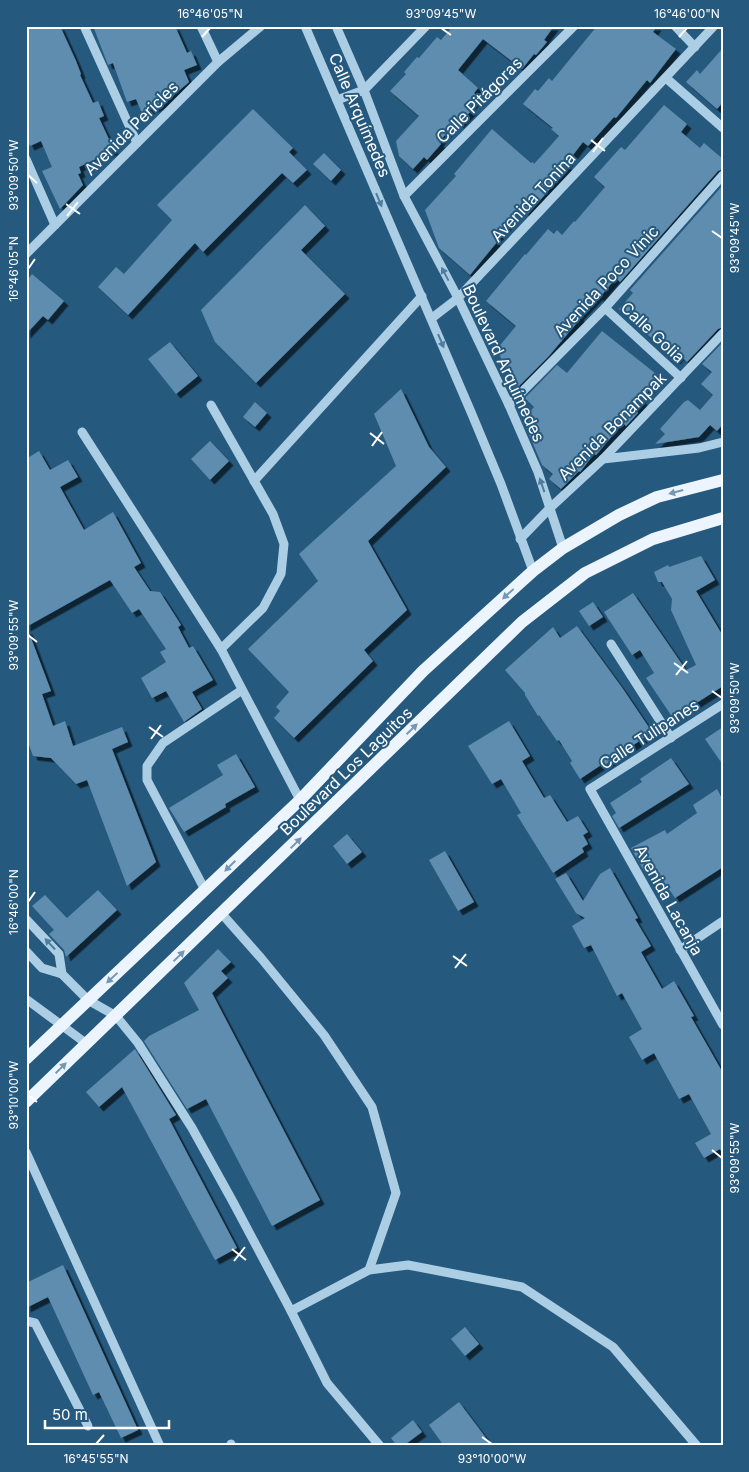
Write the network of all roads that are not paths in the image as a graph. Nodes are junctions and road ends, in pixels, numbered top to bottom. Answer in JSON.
{"nodes":[{"id":1,"x":84,"y":26,"type":"edge"},
{"id":2,"x":201,"y":26,"type":"edge"},
{"id":3,"x":261,"y":26,"type":"edge"},
{"id":4,"x":305,"y":26,"type":"edge"},
{"id":5,"x":336,"y":26,"type":"edge"},
{"id":6,"x":426,"y":26,"type":"edge"},
{"id":7,"x":574,"y":26,"type":"edge"},
{"id":8,"x":674,"y":26,"type":"edge"},
{"id":9,"x":714,"y":26,"type":"edge"},
{"id":10,"x":695,"y":47,"type":"junction"},
{"id":11,"x":218,"y":62,"type":"junction"},
{"id":12,"x":666,"y":78,"type":"junction"},
{"id":13,"x":364,"y":90,"type":"junction"},
{"id":14,"x":337,"y":100,"type":"junction"},
{"id":15,"x":723,"y":128,"type":"edge"},
{"id":16,"x":137,"y":143,"type":"junction"},
{"id":17,"x":26,"y":159,"type":"edge"},
{"id":18,"x":723,"y":175,"type":"edge"},
{"id":19,"x":404,"y":196,"type":"junction"},
{"id":20,"x":55,"y":225,"type":"junction"},
{"id":21,"x":26,"y":254,"type":"edge"},
{"id":22,"x":422,"y":296,"type":"junction"},
{"id":23,"x":458,"y":298,"type":"junction"},
{"id":24,"x":605,"y":308,"type":"junction"},
{"id":25,"x":432,"y":318,"type":"junction"},
{"id":26,"x":723,"y":333,"type":"edge"},
{"id":27,"x":681,"y":378,"type":"junction"},
{"id":28,"x":211,"y":405,"type":"dead end"},
{"id":29,"x":509,"y":405,"type":"junction"},
{"id":30,"x":82,"y":432,"type":"dead end"},
{"id":31,"x":723,"y":442,"type":"edge"},
{"id":32,"x":603,"y":459,"type":"junction"},
{"id":33,"x":723,"y":480,"type":"edge"},
{"id":34,"x":254,"y":481,"type":"junction"},
{"id":35,"x":550,"y":508,"type":"junction"},
{"id":36,"x":723,"y":518,"type":"edge"},
{"id":37,"x":520,"y":539,"type":"junction"},
{"id":38,"x":563,"y":548,"type":"junction"},
{"id":39,"x":533,"y":571,"type":"junction"},
{"id":40,"x":611,"y":644,"type":"dead end"},
{"id":41,"x":220,"y":649,"type":"junction"},
{"id":42,"x":242,"y":690,"type":"junction"},
{"id":43,"x":723,"y":704,"type":"edge"},
{"id":44,"x":671,"y":738,"type":"junction"},
{"id":45,"x":590,"y":789,"type":"joint"},
{"id":46,"x":300,"y":800,"type":"junction"},
{"id":47,"x":205,"y":890,"type":"junction"},
{"id":48,"x":222,"y":914,"type":"junction"},
{"id":49,"x":26,"y":919,"type":"edge"},
{"id":50,"x":723,"y":921,"type":"edge"},
{"id":51,"x":680,"y":950,"type":"junction"},
{"id":52,"x":26,"y":951,"type":"edge"},
{"id":53,"x":62,"y":974,"type":"junction"},
{"id":54,"x":26,"y":999,"type":"edge"},
{"id":55,"x":88,"y":1000,"type":"junction"},
{"id":56,"x":116,"y":1016,"type":"junction"},
{"id":57,"x":62,"y":1025,"type":"junction"},
{"id":58,"x":723,"y":1025,"type":"edge"},
{"id":59,"x":87,"y":1044,"type":"junction"},
{"id":60,"x":26,"y":1059,"type":"edge"},
{"id":61,"x":26,"y":1102,"type":"edge"},
{"id":62,"x":26,"y":1152,"type":"edge"},
{"id":63,"x":369,"y":1270,"type":"junction"},
{"id":64,"x":291,"y":1310,"type":"junction"},
{"id":65,"x":26,"y":1321,"type":"edge"},
{"id":66,"x":88,"y":1426,"type":"dead end"},
{"id":67,"x":160,"y":1446,"type":"edge"},
{"id":68,"x":380,"y":1446,"type":"edge"},
{"id":69,"x":697,"y":1446,"type":"edge"}],
"edges":[{"from":1,"to":16,"type":"street"},
{"from":2,"to":11,"type":"street"},
{"from":3,"to":11,"type":"street","name":"Avenida Pericles"},
{"from":4,"to":14,"type":"street","name":"Calle Arquímedes"},
{"from":5,"to":13,"type":"street","name":"Calle Arquímedes"},
{"from":6,"to":13,"type":"street"},
{"from":7,"to":19,"type":"street","name":"Calle Pitágoras"},
{"from":8,"to":10,"type":"street"},
{"from":9,"to":10,"type":"street","name":"Avenida Tonina"},
{"from":10,"to":12,"type":"street","name":"Avenida Tonina"},
{"from":11,"to":16,"type":"street","name":"Avenida Pericles"},
{"from":12,"to":15,"type":"street"},
{"from":12,"to":23,"type":"street","name":"Avenida Tonina"},
{"from":13,"to":14,"type":"street"},
{"from":13,"to":19,"type":"street","name":"Calle Arquímedes"},
{"from":14,"to":22,"type":"street","name":"Calle Arquímedes","one_way":true},
{"from":16,"to":20,"type":"street","name":"Avenida Pericles"},
{"from":17,"to":20,"type":"street"},
{"from":18,"to":24,"type":"street","name":"Avenida Poco Vinic"},
{"from":23,"to":19,"type":"street","name":"Boulevard Arquímedes","one_way":true},
{"from":20,"to":21,"type":"street","name":"Avenida Pericles"},
{"from":22,"to":25,"type":"street"},
{"from":22,"to":34,"type":"street"},
{"from":23,"to":25,"type":"street","name":"Avenida Tonina"},
{"from":23,"to":29,"type":"street","name":"Boulevard Arquímedes"},
{"from":24,"to":27,"type":"street","name":"Calle Golia"},
{"from":24,"to":29,"type":"street","name":"Avenida Poco Vinic"},
{"from":25,"to":37,"type":"street","one_way":true},
{"from":26,"to":27,"type":"street","name":"Avenida Bonampak"},
{"from":27,"to":32,"type":"street","name":"Avenida Bonampak"},
{"from":28,"to":34,"type":"street"},
{"from":35,"to":29,"type":"street","name":"Boulevard Arquímedes","one_way":true},
{"from":30,"to":41,"type":"street"},
{"from":31,"to":32,"type":"street"},
{"from":32,"to":35,"type":"street","name":"Avenida Bonampak"},
{"from":33,"to":38,"type":"main road","name":"Boulevard Los Laguitos","one_way":true},
{"from":34,"to":41,"type":"street"},
{"from":35,"to":37,"type":"street","name":"Avenida Bonampak"},
{"from":35,"to":38,"type":"street","name":"Boulevard Arquímedes"},
{"from":48,"to":36,"type":"main road","name":"Boulevard Los Laguitos","one_way":true},
{"from":37,"to":39,"type":"street"},
{"from":38,"to":39,"type":"main road","name":"Boulevard Los Laguitos"},
{"from":39,"to":46,"type":"main road","name":"Boulevard Los Laguitos","one_way":true},
{"from":40,"to":44,"type":"street"},
{"from":41,"to":42,"type":"street"},
{"from":42,"to":46,"type":"street"},
{"from":42,"to":47,"type":"street"},
{"from":43,"to":44,"type":"street","name":"Calle Tulipanes"},
{"from":44,"to":45,"type":"street","name":"Calle Tulipanes"},
{"from":45,"to":51,"type":"street","name":"Avenida Lacanja"},
{"from":46,"to":47,"type":"main road","name":"Boulevard Los Laguitos","one_way":true},
{"from":47,"to":55,"type":"main road","name":"Boulevard Los Laguitos","one_way":true},
{"from":56,"to":48,"type":"main road","name":"Boulevard Los Laguitos","one_way":true},
{"from":48,"to":63,"type":"street"},
{"from":53,"to":49,"type":"street","one_way":true},
{"from":50,"to":51,"type":"street"},
{"from":51,"to":58,"type":"street","name":"Avenida Lacanja"},
{"from":52,"to":53,"type":"street"},
{"from":53,"to":55,"type":"street"},
{"from":54,"to":57,"type":"street"},
{"from":55,"to":56,"type":"street"},
{"from":55,"to":57,"type":"main road","name":"Boulevard Los Laguitos"},
{"from":56,"to":59,"type":"main road","name":"Boulevard Los Laguitos"},
{"from":56,"to":64,"type":"street"},
{"from":57,"to":59,"type":"street"},
{"from":57,"to":60,"type":"main road","name":"Boulevard Los Laguitos"},
{"from":61,"to":59,"type":"main road","name":"Boulevard Los Laguitos","one_way":true},
{"from":62,"to":67,"type":"street"},
{"from":63,"to":64,"type":"street"},
{"from":63,"to":69,"type":"street"},
{"from":64,"to":68,"type":"street"},
{"from":65,"to":66,"type":"street"}]}
